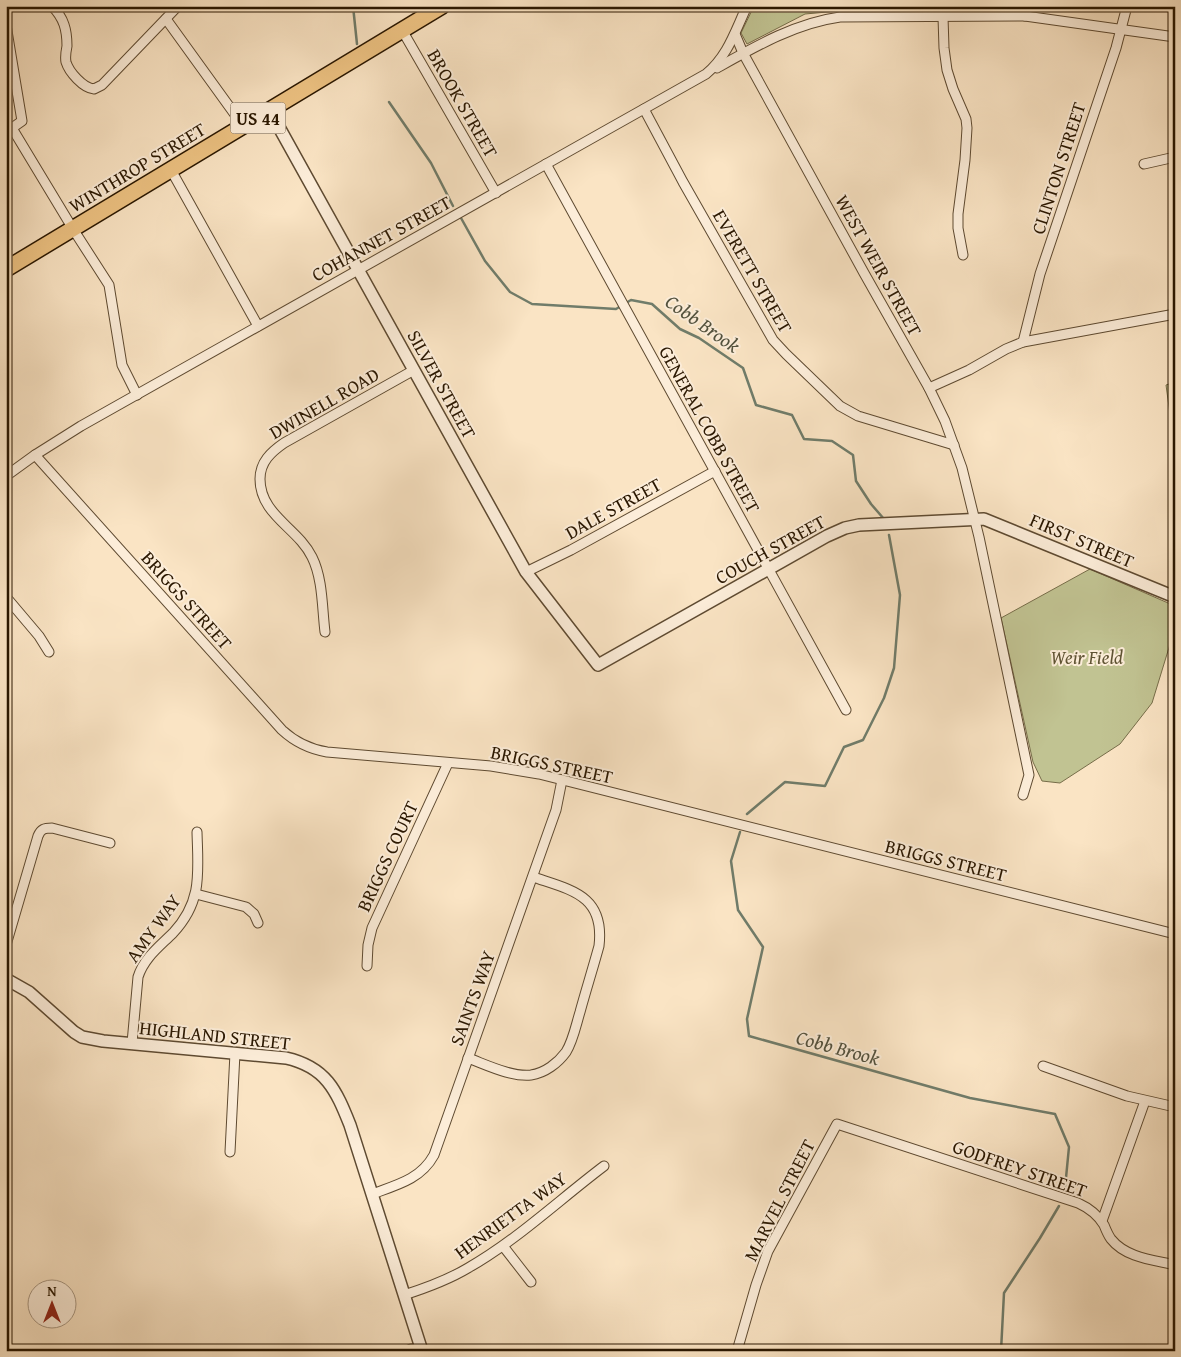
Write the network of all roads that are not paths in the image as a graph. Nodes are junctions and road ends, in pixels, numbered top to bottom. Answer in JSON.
{"nodes":[{"id":1,"x":52,"y":6,"type":"edge"},
{"id":2,"x":178,"y":6,"type":"edge"},
{"id":3,"x":442,"y":6,"type":"edge"},
{"id":4,"x":747,"y":6,"type":"edge"},
{"id":5,"x":1028,"y":6,"type":"edge"},
{"id":6,"x":1127,"y":6,"type":"edge"},
{"id":7,"x":1025,"y":16,"type":"junction"},
{"id":8,"x":943,"y":17,"type":"junction"},
{"id":9,"x":166,"y":19,"type":"junction"},
{"id":10,"x":6,"y":25,"type":"edge"},
{"id":11,"x":402,"y":30,"type":"junction"},
{"id":12,"x":1121,"y":30,"type":"junction"},
{"id":13,"x":735,"y":34,"type":"junction"},
{"id":14,"x":1175,"y":37,"type":"edge"},
{"id":15,"x":743,"y":53,"type":"junction"},
{"id":16,"x":9,"y":62,"type":"edge"},
{"id":17,"x":706,"y":74,"type":"junction"},
{"id":18,"x":644,"y":109,"type":"junction"},
{"id":19,"x":270,"y":111,"type":"junction"},
{"id":20,"x":244,"y":127,"type":"junction"},
{"id":21,"x":9,"y":129,"type":"edge"},
{"id":22,"x":1175,"y":157,"type":"edge"},
{"id":23,"x":546,"y":164,"type":"junction"},
{"id":24,"x":1144,"y":164,"type":"dead end"},
{"id":25,"x":171,"y":170,"type":"junction"},
{"id":26,"x":496,"y":192,"type":"junction"},
{"id":27,"x":73,"y":229,"type":"junction"},
{"id":28,"x":963,"y":255,"type":"dead end"},
{"id":29,"x":6,"y":269,"type":"edge"},
{"id":30,"x":358,"y":270,"type":"junction"},
{"id":31,"x":1175,"y":314,"type":"edge"},
{"id":32,"x":258,"y":326,"type":"junction"},
{"id":33,"x":1023,"y":342,"type":"junction"},
{"id":34,"x":414,"y":370,"type":"junction"},
{"id":35,"x":929,"y":388,"type":"junction"},
{"id":36,"x":137,"y":394,"type":"junction"},
{"id":37,"x":954,"y":445,"type":"junction"},
{"id":38,"x":35,"y":455,"type":"junction"},
{"id":39,"x":715,"y":471,"type":"junction"},
{"id":40,"x":6,"y":476,"type":"edge"},
{"id":41,"x":975,"y":519,"type":"junction"},
{"id":42,"x":768,"y":569,"type":"junction"},
{"id":43,"x":526,"y":572,"type":"junction"},
{"id":44,"x":6,"y":597,"type":"edge"},
{"id":45,"x":1175,"y":597,"type":"edge"},
{"id":46,"x":325,"y":632,"type":"dead end"},
{"id":47,"x":49,"y":652,"type":"dead end"},
{"id":48,"x":598,"y":665,"type":"joint"},
{"id":49,"x":846,"y":710,"type":"dead end"},
{"id":50,"x":448,"y":763,"type":"junction"},
{"id":51,"x":562,"y":780,"type":"junction"},
{"id":52,"x":1023,"y":796,"type":"dead end"},
{"id":53,"x":197,"y":832,"type":"dead end"},
{"id":54,"x":110,"y":843,"type":"dead end"},
{"id":55,"x":533,"y":877,"type":"junction"},
{"id":56,"x":196,"y":894,"type":"junction"},
{"id":57,"x":258,"y":923,"type":"dead end"},
{"id":58,"x":1175,"y":934,"type":"edge"},
{"id":59,"x":6,"y":945,"type":"edge"},
{"id":60,"x":367,"y":966,"type":"dead end"},
{"id":61,"x":6,"y":979,"type":"edge"},
{"id":62,"x":132,"y":1043,"type":"junction"},
{"id":63,"x":235,"y":1053,"type":"junction"},
{"id":64,"x":468,"y":1058,"type":"junction"},
{"id":65,"x":1043,"y":1066,"type":"dead end"},
{"id":66,"x":1145,"y":1101,"type":"junction"},
{"id":67,"x":1175,"y":1107,"type":"edge"},
{"id":68,"x":837,"y":1124,"type":"joint"},
{"id":69,"x":230,"y":1152,"type":"dead end"},
{"id":70,"x":604,"y":1166,"type":"dead end"},
{"id":71,"x":372,"y":1194,"type":"junction"},
{"id":72,"x":1102,"y":1221,"type":"junction"},
{"id":73,"x":503,"y":1246,"type":"junction"},
{"id":74,"x":1175,"y":1265,"type":"edge"},
{"id":75,"x":531,"y":1282,"type":"dead end"},
{"id":76,"x":404,"y":1295,"type":"junction"},
{"id":77,"x":421,"y":1350,"type":"edge"},
{"id":78,"x":407,"y":1351,"type":"edge"},
{"id":79,"x":737,"y":1351,"type":"edge"}],
"edges":[{"from":1,"to":9,"type":"street"},
{"from":2,"to":9,"type":"street"},
{"from":3,"to":11,"type":"highway","name":"WINTHROP STREET","number":"US 44"},
{"from":4,"to":13,"type":"street","name":"COHANNET STREET"},
{"from":5,"to":7,"type":"street"},
{"from":6,"to":12,"type":"street","name":"CLINTON STREET"},
{"from":7,"to":8,"type":"street"},
{"from":7,"to":12,"type":"street"},
{"from":8,"to":15,"type":"street"},
{"from":8,"to":28,"type":"street"},
{"from":9,"to":20,"type":"street"},
{"from":10,"to":16,"type":"street"},
{"from":11,"to":19,"type":"highway","name":"WINTHROP STREET","number":"US 44"},
{"from":11,"to":26,"type":"street","name":"BROOK STREET"},
{"from":12,"to":14,"type":"street"},
{"from":12,"to":33,"type":"street","name":"CLINTON STREET"},
{"from":13,"to":15,"type":"street","name":"WEST WEIR STREET"},
{"from":13,"to":17,"type":"street","name":"COHANNET STREET"},
{"from":15,"to":17,"type":"street"},
{"from":15,"to":35,"type":"street","name":"WEST WEIR STREET"},
{"from":16,"to":21,"type":"street"},
{"from":17,"to":18,"type":"street","name":"COHANNET STREET"},
{"from":18,"to":23,"type":"street","name":"COHANNET STREET"},
{"from":18,"to":37,"type":"street","name":"EVERETT STREET"},
{"from":19,"to":20,"type":"highway","name":"WINTHROP STREET","number":"US 44"},
{"from":19,"to":30,"type":"street","name":"SILVER STREET"},
{"from":20,"to":25,"type":"highway","name":"WINTHROP STREET","number":"US 44"},
{"from":21,"to":27,"type":"street"},
{"from":22,"to":24,"type":"street"},
{"from":23,"to":26,"type":"street","name":"COHANNET STREET"},
{"from":23,"to":39,"type":"street","name":"GENERAL COBB STREET"},
{"from":25,"to":27,"type":"highway","name":"WINTHROP STREET","number":"US 44"},
{"from":25,"to":32,"type":"street"},
{"from":26,"to":30,"type":"street","name":"COHANNET STREET"},
{"from":27,"to":29,"type":"highway","name":"WINTHROP STREET","number":"US 44"},
{"from":27,"to":36,"type":"street"},
{"from":30,"to":32,"type":"street","name":"COHANNET STREET"},
{"from":30,"to":34,"type":"street","name":"SILVER STREET"},
{"from":31,"to":33,"type":"street"},
{"from":32,"to":36,"type":"street","name":"COHANNET STREET"},
{"from":33,"to":35,"type":"street"},
{"from":34,"to":43,"type":"street","name":"SILVER STREET"},
{"from":34,"to":46,"type":"street","name":"DWINELL ROAD"},
{"from":35,"to":37,"type":"street","name":"WEST WEIR STREET"},
{"from":36,"to":38,"type":"street","name":"COHANNET STREET"},
{"from":37,"to":41,"type":"street","name":"WEST WEIR STREET"},
{"from":38,"to":40,"type":"street","name":"COHANNET STREET"},
{"from":38,"to":50,"type":"street","name":"BRIGGS STREET"},
{"from":39,"to":42,"type":"street","name":"GENERAL COBB STREET"},
{"from":39,"to":43,"type":"street","name":"DALE STREET"},
{"from":41,"to":42,"type":"street","name":"COUCH STREET"},
{"from":41,"to":45,"type":"street","name":"FIRST STREET"},
{"from":41,"to":52,"type":"street","name":"WEST WEIR STREET"},
{"from":42,"to":48,"type":"street","name":"COUCH STREET"},
{"from":42,"to":49,"type":"street","name":"GENERAL COBB STREET"},
{"from":43,"to":48,"type":"street","name":"SILVER STREET"},
{"from":44,"to":47,"type":"street"},
{"from":50,"to":51,"type":"street","name":"BRIGGS STREET"},
{"from":50,"to":60,"type":"street","name":"BRIGGS COURT"},
{"from":51,"to":55,"type":"street","name":"SAINTS WAY"},
{"from":51,"to":58,"type":"street","name":"BRIGGS STREET"},
{"from":53,"to":56,"type":"street","name":"AMY WAY"},
{"from":54,"to":59,"type":"street"},
{"from":55,"to":64,"type":"street","name":"SAINTS WAY"},
{"from":55,"to":64,"type":"street"},
{"from":56,"to":57,"type":"street"},
{"from":56,"to":62,"type":"street","name":"AMY WAY"},
{"from":61,"to":62,"type":"street","name":"HIGHLAND STREET"},
{"from":62,"to":63,"type":"street","name":"HIGHLAND STREET"},
{"from":63,"to":69,"type":"street"},
{"from":63,"to":71,"type":"street","name":"HIGHLAND STREET"},
{"from":64,"to":71,"type":"street","name":"SAINTS WAY"},
{"from":65,"to":66,"type":"street"},
{"from":66,"to":67,"type":"street"},
{"from":66,"to":72,"type":"street"},
{"from":68,"to":72,"type":"street","name":"GODFREY STREET"},
{"from":68,"to":79,"type":"street","name":"MARVEL STREET"},
{"from":70,"to":73,"type":"street","name":"HENRIETTA WAY"},
{"from":71,"to":76,"type":"street","name":"HIGHLAND STREET"},
{"from":72,"to":74,"type":"street","name":"GODFREY STREET"},
{"from":73,"to":75,"type":"street"},
{"from":73,"to":76,"type":"street","name":"HENRIETTA WAY"},
{"from":76,"to":77,"type":"street","name":"HIGHLAND STREET"},
{"from":77,"to":78,"type":"street"}]}
